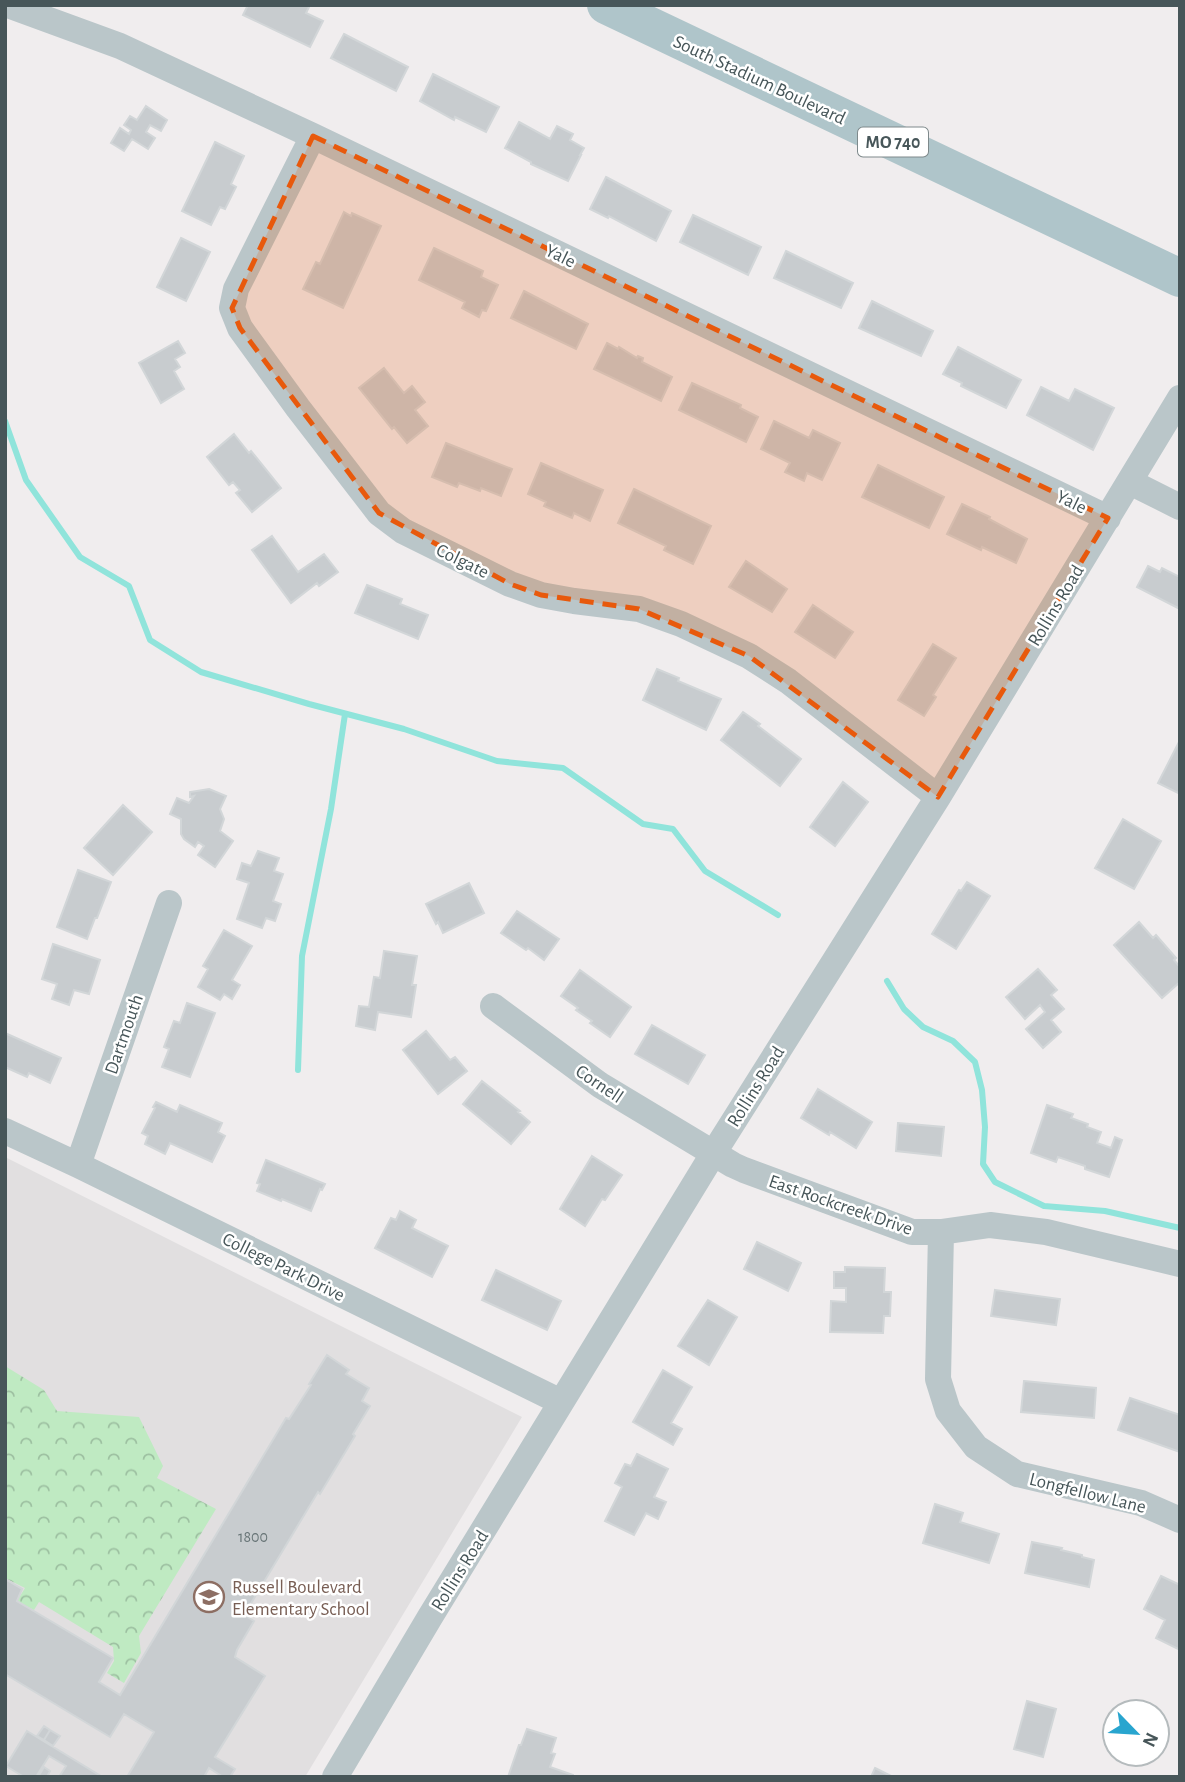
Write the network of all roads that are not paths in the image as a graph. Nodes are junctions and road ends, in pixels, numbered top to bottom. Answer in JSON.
{"nodes":[{"id":1,"x":8,"y":5,"type":"edge"},
{"id":2,"x":606,"y":5,"type":"edge"},
{"id":3,"x":313,"y":136,"type":"junction"},
{"id":4,"x":1180,"y":278,"type":"edge"},
{"id":5,"x":1180,"y":398,"type":"edge"},
{"id":6,"x":1130,"y":482,"type":"junction"},
{"id":7,"x":1180,"y":507,"type":"edge"},
{"id":8,"x":1108,"y":518,"type":"junction"},
{"id":9,"x":937,"y":797,"type":"junction"},
{"id":10,"x":169,"y":903,"type":"dead end"},
{"id":11,"x":493,"y":1006,"type":"dead end"},
{"id":12,"x":5,"y":1131,"type":"edge"},
{"id":13,"x":713,"y":1154,"type":"junction"},
{"id":14,"x":78,"y":1165,"type":"junction"},
{"id":15,"x":941,"y":1232,"type":"junction"},
{"id":16,"x":1180,"y":1264,"type":"edge"},
{"id":17,"x":561,"y":1402,"type":"junction"},
{"id":18,"x":1180,"y":1520,"type":"edge"},
{"id":19,"x":335,"y":1777,"type":"edge"}],
"edges":[{"from":1,"to":3,"type":"street","name":"Yale"},
{"from":2,"to":4,"type":"main road","name":"South Stadium Boulevard","number":"MO 740"},
{"from":3,"to":8,"type":"street","name":"Yale"},
{"from":3,"to":9,"type":"street","name":"Colgate"},
{"from":5,"to":6,"type":"street","name":"Rollins Road"},
{"from":6,"to":7,"type":"street"},
{"from":6,"to":8,"type":"street","name":"Rollins Road"},
{"from":8,"to":9,"type":"street","name":"Rollins Road"},
{"from":9,"to":13,"type":"street","name":"Rollins Road"},
{"from":10,"to":14,"type":"street","name":"Dartmouth"},
{"from":11,"to":13,"type":"street","name":"Cornell"},
{"from":12,"to":14,"type":"street","name":"College Park Drive"},
{"from":13,"to":15,"type":"street","name":"East Rockcreek Drive"},
{"from":13,"to":17,"type":"street","name":"Rollins Road"},
{"from":14,"to":17,"type":"street","name":"College Park Drive"},
{"from":15,"to":16,"type":"street","name":"East Rockcreek Drive"},
{"from":15,"to":18,"type":"street","name":"Longfellow Lane"},
{"from":17,"to":19,"type":"street","name":"Rollins Road"}]}
